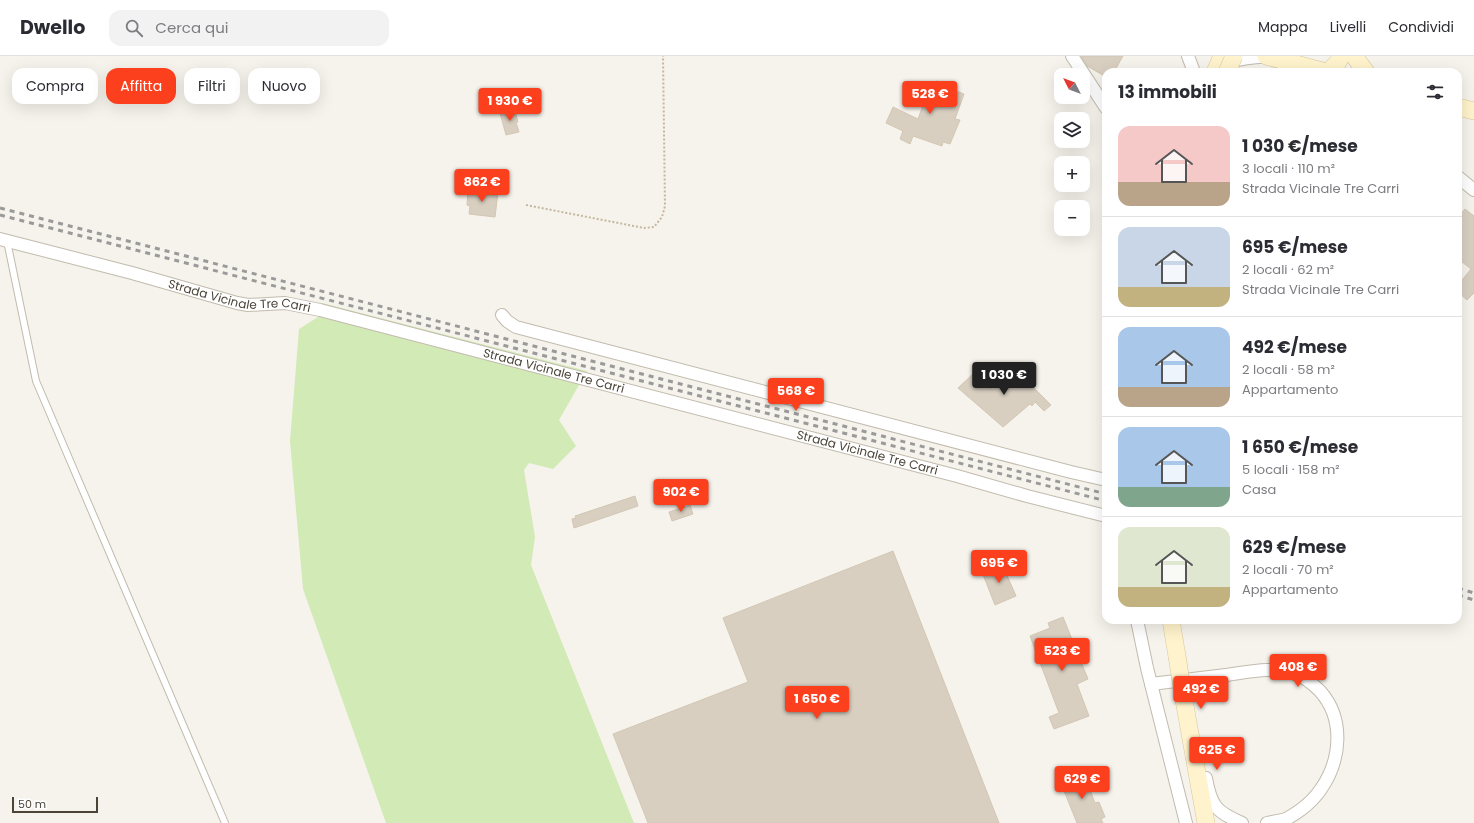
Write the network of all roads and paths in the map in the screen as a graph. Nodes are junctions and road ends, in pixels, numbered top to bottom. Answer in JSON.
{"nodes":[{"id":1,"x":663,"y":56,"type":"edge"},
{"id":2,"x":1072,"y":56,"type":"edge"},
{"id":3,"x":1188,"y":56,"type":"edge"},
{"id":4,"x":1222,"y":56,"type":"edge"},
{"id":5,"x":1234,"y":56,"type":"edge"},
{"id":6,"x":1267,"y":56,"type":"edge"},
{"id":7,"x":1322,"y":56,"type":"edge"},
{"id":8,"x":1341,"y":56,"type":"edge"},
{"id":9,"x":1354,"y":56,"type":"edge"},
{"id":10,"x":1192,"y":68,"type":"edge"},
{"id":11,"x":1210,"y":68,"type":"edge"},
{"id":12,"x":1218,"y":68,"type":"edge"},
{"id":13,"x":1222,"y":68,"type":"edge"},
{"id":14,"x":1229,"y":68,"type":"edge"},
{"id":15,"x":1312,"y":68,"type":"edge"},
{"id":16,"x":1326,"y":68,"type":"edge"},
{"id":17,"x":1331,"y":68,"type":"edge"},
{"id":18,"x":1363,"y":68,"type":"edge"},
{"id":19,"x":1102,"y":102,"type":"edge"},
{"id":20,"x":1462,"y":108,"type":"edge"},
{"id":21,"x":1474,"y":111,"type":"edge"},
{"id":22,"x":1462,"y":180,"type":"edge"},
{"id":23,"x":1474,"y":190,"type":"edge"},
{"id":24,"x":526,"y":205,"type":"dead end"},
{"id":25,"x":4,"y":240,"type":"edge"},
{"id":26,"x":502,"y":315,"type":"dead end"},
{"id":27,"x":1102,"y":479,"type":"edge"},
{"id":28,"x":1102,"y":515,"type":"edge"},
{"id":29,"x":1138,"y":624,"type":"edge"},
{"id":30,"x":1172,"y":624,"type":"edge"},
{"id":31,"x":1151,"y":684,"type":"junction"},
{"id":32,"x":1189,"y":726,"type":"junction"},
{"id":33,"x":1283,"y":821,"type":"edge"},
{"id":34,"x":225,"y":823,"type":"edge"},
{"id":35,"x":1186,"y":823,"type":"edge"},
{"id":36,"x":1206,"y":823,"type":"edge"},
{"id":37,"x":1226,"y":823,"type":"edge"},
{"id":38,"x":1243,"y":823,"type":"edge"},
{"id":39,"x":1267,"y":823,"type":"edge"}],
"edges":[{"from":1,"to":24,"type":"path"},
{"from":2,"to":19,"type":"street"},
{"from":3,"to":10,"type":"street"},
{"from":4,"to":11,"type":"street"},
{"from":4,"to":12,"type":"main road"},
{"from":5,"to":14,"type":"main road","bridge":true},
{"from":6,"to":13,"type":"street"},
{"from":6,"to":15,"type":"main road"},
{"from":7,"to":16,"type":"main road"},
{"from":8,"to":17,"type":"main road"},
{"from":9,"to":18,"type":"main road"},
{"from":20,"to":21,"type":"main road"},
{"from":22,"to":23,"type":"street"},
{"from":25,"to":28,"type":"street","name":"Strada Vicinale Tre Carri"},
{"from":25,"to":34,"type":"lane"},
{"from":26,"to":27,"type":"street"},
{"from":29,"to":31,"type":"street"},
{"from":30,"to":32,"type":"main road","bridge":true},
{"from":31,"to":33,"type":"street"},
{"from":31,"to":35,"type":"street"},
{"from":32,"to":36,"type":"main road"},
{"from":32,"to":38,"type":"street"},
{"from":33,"to":39,"type":"street"},
{"from":37,"to":38,"type":"street"}]}
